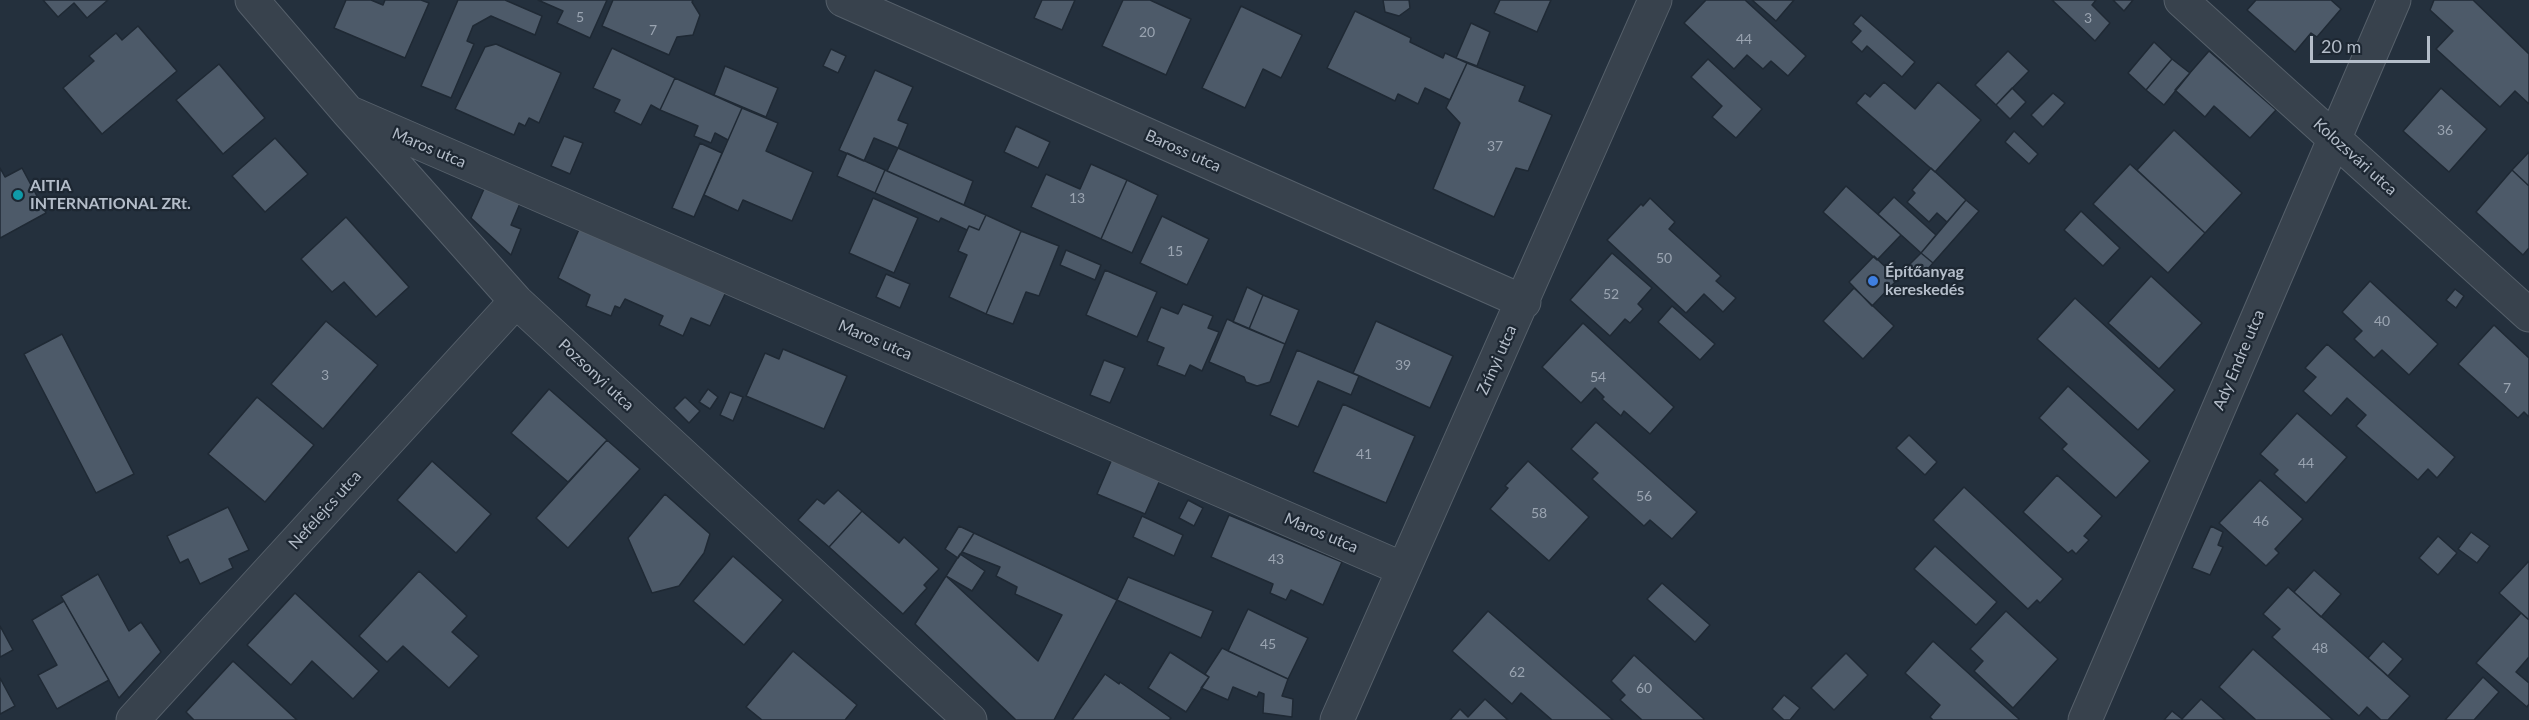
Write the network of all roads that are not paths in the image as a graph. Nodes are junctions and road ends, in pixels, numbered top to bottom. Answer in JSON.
{"nodes":[{"id":1,"x":252,"y":0,"type":"edge"},
{"id":2,"x":843,"y":0,"type":"edge"},
{"id":3,"x":1655,"y":0,"type":"edge"},
{"id":4,"x":2181,"y":0,"type":"edge"},
{"id":5,"x":2394,"y":0,"type":"edge"},
{"id":6,"x":348,"y":112,"type":"junction"},
{"id":7,"x":2334,"y":138,"type":"junction"},
{"id":8,"x":516,"y":301,"type":"junction"},
{"id":9,"x":1524,"y":302,"type":"junction"},
{"id":10,"x":2529,"y":315,"type":"edge"},
{"id":11,"x":1403,"y":569,"type":"junction"},
{"id":12,"x":134,"y":720,"type":"edge"},
{"id":13,"x":970,"y":720,"type":"edge"},
{"id":14,"x":1337,"y":720,"type":"edge"},
{"id":15,"x":2085,"y":720,"type":"edge"}],
"edges":[{"from":1,"to":6,"type":"street","name":"Pozsonyi utca"},
{"from":2,"to":9,"type":"street","name":"Baross utca"},
{"from":3,"to":9,"type":"street","name":"Zrínyi utca"},
{"from":4,"to":7,"type":"street","name":"Kolozsvári utca"},
{"from":5,"to":7,"type":"street","name":"Ady Endre utca"},
{"from":6,"to":8,"type":"street","name":"Pozsonyi utca"},
{"from":6,"to":11,"type":"street","name":"Maros utca"},
{"from":7,"to":10,"type":"street","name":"Kolozsvári utca"},
{"from":7,"to":15,"type":"street","name":"Ady Endre utca"},
{"from":8,"to":12,"type":"street","name":"Nefelejcs utca"},
{"from":8,"to":13,"type":"street","name":"Pozsonyi utca"},
{"from":9,"to":11,"type":"street","name":"Zrínyi utca"},
{"from":11,"to":14,"type":"street","name":"Zrínyi utca"}]}
